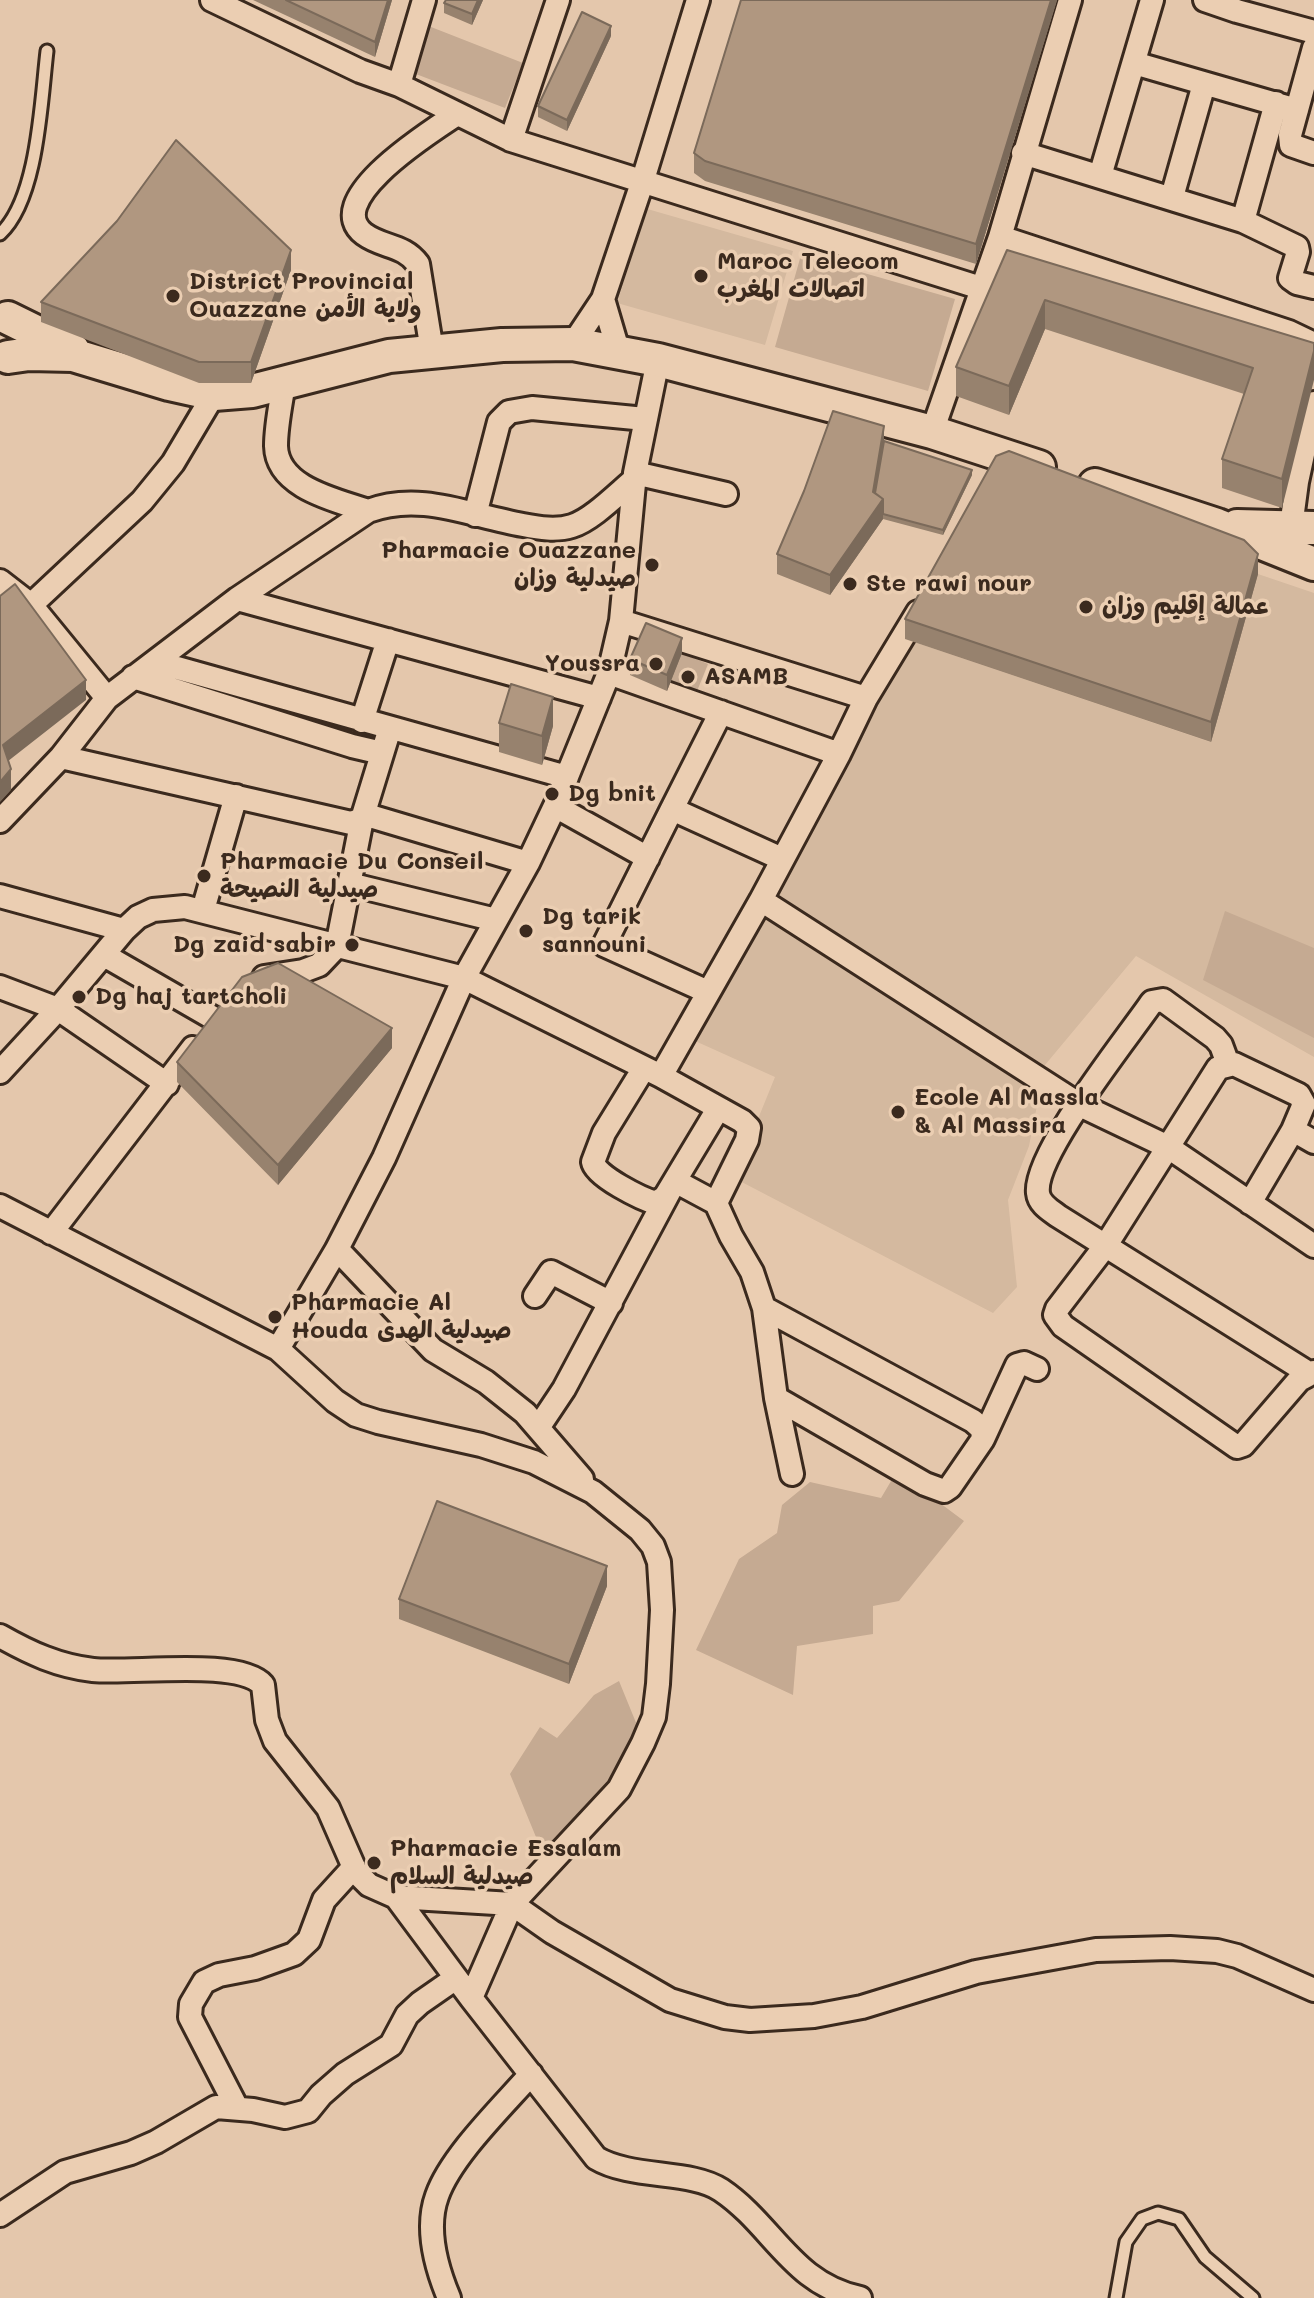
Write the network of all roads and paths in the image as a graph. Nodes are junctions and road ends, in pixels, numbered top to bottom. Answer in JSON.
{"nodes":[{"id":1,"x":212,"y":0,"type":"edge"},
{"id":2,"x":424,"y":0,"type":"edge"},
{"id":3,"x":558,"y":0,"type":"edge"},
{"id":4,"x":698,"y":0,"type":"edge"},
{"id":5,"x":1070,"y":0,"type":"edge"},
{"id":6,"x":1152,"y":0,"type":"edge"},
{"id":7,"x":1205,"y":0,"type":"edge"},
{"id":8,"x":1239,"y":6,"type":"edge"},
{"id":9,"x":1314,"y":32,"type":"edge"},
{"id":10,"x":1314,"y":48,"type":"edge"},
{"id":11,"x":47,"y":51,"type":"dead end"},
{"id":12,"x":1134,"y":63,"type":"junction"},
{"id":13,"x":1204,"y":84,"type":"junction"},
{"id":14,"x":399,"y":85,"type":"junction"},
{"id":15,"x":1286,"y":106,"type":"junction"},
{"id":16,"x":457,"y":114,"type":"junction"},
{"id":17,"x":511,"y":140,"type":"junction"},
{"id":18,"x":1023,"y":153,"type":"junction"},
{"id":19,"x":1314,"y":153,"type":"edge"},
{"id":20,"x":1100,"y":176,"type":"junction"},
{"id":21,"x":642,"y":183,"type":"junction"},
{"id":22,"x":1172,"y":197,"type":"junction"},
{"id":23,"x":1243,"y":221,"type":"junction"},
{"id":24,"x":0,"y":234,"type":"edge"},
{"id":25,"x":1000,"y":237,"type":"junction"},
{"id":26,"x":1314,"y":287,"type":"edge"},
{"id":27,"x":981,"y":288,"type":"junction"},
{"id":28,"x":603,"y":299,"type":"junction"},
{"id":29,"x":2,"y":313,"type":"edge"},
{"id":30,"x":573,"y":344,"type":"junction"},
{"id":31,"x":1314,"y":344,"type":"edge"},
{"id":32,"x":618,"y":350,"type":"junction"},
{"id":33,"x":432,"y":351,"type":"junction"},
{"id":34,"x":4,"y":360,"type":"edge"},
{"id":35,"x":94,"y":360,"type":"junction"},
{"id":36,"x":658,"y":360,"type":"junction"},
{"id":37,"x":284,"y":383,"type":"junction"},
{"id":38,"x":214,"y":394,"type":"junction"},
{"id":39,"x":1314,"y":403,"type":"edge"},
{"id":40,"x":645,"y":419,"type":"junction"},
{"id":41,"x":932,"y":432,"type":"junction"},
{"id":42,"x":635,"y":476,"type":"junction"},
{"id":43,"x":726,"y":494,"type":"dead end"},
{"id":44,"x":368,"y":511,"type":"junction"},
{"id":45,"x":475,"y":515,"type":"junction"},
{"id":46,"x":1217,"y":525,"type":"junction"},
{"id":47,"x":1302,"y":527,"type":"edge"},
{"id":48,"x":1314,"y":564,"type":"edge"},
{"id":49,"x":0,"y":581,"type":"edge"},
{"id":50,"x":237,"y":599,"type":"junction"},
{"id":51,"x":924,"y":599,"type":"edge"},
{"id":52,"x":31,"y":605,"type":"junction"},
{"id":53,"x":621,"y":621,"type":"junction"},
{"id":54,"x":388,"y":640,"type":"junction"},
{"id":55,"x":156,"y":662,"type":"junction"},
{"id":56,"x":609,"y":673,"type":"junction"},
{"id":57,"x":133,"y":677,"type":"junction"},
{"id":58,"x":107,"y":698,"type":"junction"},
{"id":59,"x":599,"y":698,"type":"junction"},
{"id":60,"x":866,"y":698,"type":"junction"},
{"id":61,"x":721,"y":712,"type":"junction"},
{"id":62,"x":362,"y":721,"type":"junction"},
{"id":63,"x":390,"y":728,"type":"junction"},
{"id":64,"x":382,"y":753,"type":"junction"},
{"id":65,"x":839,"y":754,"type":"junction"},
{"id":66,"x":61,"y":757,"type":"junction"},
{"id":67,"x":567,"y":777,"type":"junction"},
{"id":68,"x":236,"y":796,"type":"junction"},
{"id":69,"x":555,"y":806,"type":"junction"},
{"id":70,"x":672,"y":809,"type":"junction"},
{"id":71,"x":362,"y":819,"type":"junction"},
{"id":72,"x":0,"y":821,"type":"edge"},
{"id":73,"x":648,"y":858,"type":"junction"},
{"id":74,"x":782,"y":859,"type":"junction"},
{"id":75,"x":528,"y":863,"type":"junction"},
{"id":76,"x":349,"y":884,"type":"junction"},
{"id":77,"x":0,"y":896,"type":"edge"},
{"id":78,"x":761,"y":900,"type":"junction"},
{"id":79,"x":203,"y":910,"type":"junction"},
{"id":80,"x":496,"y":920,"type":"junction"},
{"id":81,"x":124,"y":930,"type":"junction"},
{"id":82,"x":337,"y":946,"type":"junction"},
{"id":83,"x":104,"y":955,"type":"junction"},
{"id":84,"x":464,"y":978,"type":"junction"},
{"id":85,"x":0,"y":987,"type":"edge"},
{"id":86,"x":708,"y":992,"type":"junction"},
{"id":87,"x":58,"y":1009,"type":"junction"},
{"id":88,"x":215,"y":1019,"type":"junction"},
{"id":89,"x":1228,"y":1064,"type":"junction"},
{"id":90,"x":0,"y":1072,"type":"edge"},
{"id":91,"x":652,"y":1072,"type":"junction"},
{"id":92,"x":167,"y":1084,"type":"junction"},
{"id":93,"x":1080,"y":1105,"type":"junction"},
{"id":94,"x":718,"y":1109,"type":"junction"},
{"id":95,"x":1293,"y":1130,"type":"junction"},
{"id":96,"x":1314,"y":1142,"type":"edge"},
{"id":97,"x":1168,"y":1147,"type":"junction"},
{"id":98,"x":675,"y":1181,"type":"junction"},
{"id":99,"x":716,"y":1203,"type":"junction"},
{"id":100,"x":1250,"y":1203,"type":"junction"},
{"id":101,"x":0,"y":1206,"type":"edge"},
{"id":102,"x":51,"y":1233,"type":"junction"},
{"id":103,"x":1106,"y":1245,"type":"junction"},
{"id":104,"x":1314,"y":1246,"type":"edge"},
{"id":105,"x":337,"y":1249,"type":"junction"},
{"id":106,"x":535,"y":1296,"type":"dead end"},
{"id":107,"x":611,"y":1303,"type":"junction"},
{"id":108,"x":764,"y":1308,"type":"junction"},
{"id":109,"x":278,"y":1349,"type":"junction"},
{"id":110,"x":1037,"y":1369,"type":"dead end"},
{"id":111,"x":1312,"y":1373,"type":"edge"},
{"id":112,"x":776,"y":1398,"type":"junction"},
{"id":113,"x":538,"y":1428,"type":"junction"},
{"id":114,"x":983,"y":1439,"type":"junction"},
{"id":115,"x":792,"y":1474,"type":"dead end"},
{"id":116,"x":593,"y":1492,"type":"junction"},
{"id":117,"x":0,"y":1636,"type":"edge"},
{"id":118,"x":354,"y":1867,"type":"junction"},
{"id":119,"x":396,"y":1897,"type":"junction"},
{"id":120,"x":512,"y":1904,"type":"junction"},
{"id":121,"x":456,"y":1978,"type":"junction"},
{"id":122,"x":1314,"y":1990,"type":"edge"},
{"id":123,"x":471,"y":1998,"type":"junction"},
{"id":124,"x":531,"y":2074,"type":"junction"},
{"id":125,"x":237,"y":2108,"type":"junction"},
{"id":126,"x":0,"y":2215,"type":"edge"},
{"id":127,"x":449,"y":2298,"type":"edge"},
{"id":128,"x":860,"y":2298,"type":"edge"},
{"id":129,"x":1116,"y":2298,"type":"edge"},
{"id":130,"x":1253,"y":2298,"type":"edge"}],
"edges":[{"from":1,"to":14,"type":"street"},
{"from":2,"to":14,"type":"street"},
{"from":3,"to":17,"type":"street"},
{"from":4,"to":21,"type":"street"},
{"from":5,"to":18,"type":"street"},
{"from":6,"to":12,"type":"street"},
{"from":7,"to":8,"type":"street"},
{"from":8,"to":9,"type":"street"},
{"from":10,"to":15,"type":"street"},
{"from":11,"to":24,"type":"lane"},
{"from":12,"to":13,"type":"street"},
{"from":12,"to":20,"type":"street"},
{"from":13,"to":15,"type":"street"},
{"from":13,"to":22,"type":"street"},
{"from":14,"to":16,"type":"street"},
{"from":15,"to":19,"type":"street"},
{"from":15,"to":23,"type":"street"},
{"from":16,"to":17,"type":"street"},
{"from":16,"to":33,"type":"street"},
{"from":17,"to":21,"type":"street"},
{"from":18,"to":20,"type":"street"},
{"from":18,"to":25,"type":"street"},
{"from":20,"to":22,"type":"street"},
{"from":21,"to":27,"type":"street"},
{"from":21,"to":28,"type":"street"},
{"from":22,"to":23,"type":"street"},
{"from":23,"to":26,"type":"street"},
{"from":25,"to":27,"type":"street"},
{"from":25,"to":31,"type":"street"},
{"from":27,"to":41,"type":"street"},
{"from":28,"to":30,"type":"street"},
{"from":28,"to":32,"type":"street"},
{"from":29,"to":34,"type":"main road"},
{"from":29,"to":35,"type":"main road"},
{"from":30,"to":32,"type":"main road"},
{"from":30,"to":33,"type":"main road"},
{"from":32,"to":36,"type":"main road"},
{"from":33,"to":37,"type":"main road"},
{"from":34,"to":35,"type":"main road"},
{"from":35,"to":38,"type":"main road"},
{"from":36,"to":40,"type":"street"},
{"from":36,"to":41,"type":"main road"},
{"from":37,"to":38,"type":"main road"},
{"from":37,"to":44,"type":"street"},
{"from":38,"to":52,"type":"street"},
{"from":39,"to":47,"type":"street"},
{"from":40,"to":42,"type":"street"},
{"from":40,"to":45,"type":"street"},
{"from":41,"to":46,"type":"main road"},
{"from":42,"to":43,"type":"street"},
{"from":42,"to":45,"type":"street"},
{"from":42,"to":53,"type":"street"},
{"from":44,"to":45,"type":"street"},
{"from":44,"to":50,"type":"street"},
{"from":46,"to":47,"type":"main road"},
{"from":46,"to":48,"type":"main road"},
{"from":49,"to":52,"type":"street"},
{"from":50,"to":54,"type":"street"},
{"from":50,"to":55,"type":"street"},
{"from":51,"to":60,"type":"street"},
{"from":52,"to":58,"type":"street"},
{"from":53,"to":56,"type":"street"},
{"from":53,"to":60,"type":"street"},
{"from":54,"to":59,"type":"street"},
{"from":54,"to":62,"type":"street"},
{"from":55,"to":57,"type":"street"},
{"from":55,"to":62,"type":"street"},
{"from":56,"to":59,"type":"street"},
{"from":56,"to":61,"type":"street"},
{"from":57,"to":58,"type":"street"},
{"from":57,"to":64,"type":"street"},
{"from":58,"to":66,"type":"street"},
{"from":59,"to":67,"type":"street"},
{"from":60,"to":65,"type":"street"},
{"from":61,"to":65,"type":"street"},
{"from":61,"to":70,"type":"street"},
{"from":62,"to":63,"type":"street"},
{"from":63,"to":64,"type":"street"},
{"from":63,"to":67,"type":"street"},
{"from":64,"to":71,"type":"street"},
{"from":65,"to":74,"type":"street"},
{"from":66,"to":68,"type":"street"},
{"from":66,"to":72,"type":"street"},
{"from":67,"to":69,"type":"street"},
{"from":68,"to":71,"type":"street"},
{"from":68,"to":79,"type":"street"},
{"from":69,"to":73,"type":"street"},
{"from":69,"to":75,"type":"street"},
{"from":70,"to":73,"type":"street"},
{"from":70,"to":74,"type":"street"},
{"from":71,"to":75,"type":"street"},
{"from":71,"to":76,"type":"street"},
{"from":73,"to":86,"type":"street"},
{"from":74,"to":78,"type":"street"},
{"from":75,"to":80,"type":"street"},
{"from":76,"to":80,"type":"street"},
{"from":76,"to":82,"type":"street"},
{"from":77,"to":81,"type":"street"},
{"from":78,"to":86,"type":"street"},
{"from":78,"to":93,"type":"street"},
{"from":79,"to":81,"type":"street"},
{"from":79,"to":82,"type":"street"},
{"from":80,"to":84,"type":"street"},
{"from":81,"to":83,"type":"street"},
{"from":82,"to":84,"type":"street"},
{"from":82,"to":88,"type":"street"},
{"from":83,"to":87,"type":"street"},
{"from":83,"to":88,"type":"street"},
{"from":84,"to":91,"type":"street"},
{"from":84,"to":105,"type":"street"},
{"from":85,"to":87,"type":"street"},
{"from":86,"to":91,"type":"street"},
{"from":87,"to":90,"type":"street"},
{"from":87,"to":92,"type":"street"},
{"from":88,"to":92,"type":"street"},
{"from":89,"to":93,"type":"street"},
{"from":89,"to":95,"type":"street"},
{"from":89,"to":97,"type":"street"},
{"from":91,"to":94,"type":"street"},
{"from":91,"to":98,"type":"street"},
{"from":92,"to":102,"type":"street"},
{"from":93,"to":97,"type":"street"},
{"from":93,"to":103,"type":"street"},
{"from":94,"to":98,"type":"street"},
{"from":94,"to":99,"type":"street"},
{"from":95,"to":96,"type":"street"},
{"from":95,"to":100,"type":"street"},
{"from":97,"to":100,"type":"street"},
{"from":97,"to":103,"type":"street"},
{"from":98,"to":99,"type":"street"},
{"from":98,"to":107,"type":"street"},
{"from":99,"to":108,"type":"street"},
{"from":100,"to":104,"type":"street"},
{"from":101,"to":102,"type":"street"},
{"from":102,"to":109,"type":"street"},
{"from":103,"to":111,"type":"street"},
{"from":103,"to":111,"type":"street"},
{"from":105,"to":109,"type":"street"},
{"from":105,"to":113,"type":"street"},
{"from":106,"to":107,"type":"street"},
{"from":107,"to":113,"type":"street"},
{"from":108,"to":112,"type":"street"},
{"from":108,"to":114,"type":"street"},
{"from":109,"to":116,"type":"street"},
{"from":110,"to":114,"type":"street"},
{"from":112,"to":114,"type":"street"},
{"from":112,"to":115,"type":"street"},
{"from":113,"to":116,"type":"street"},
{"from":116,"to":120,"type":"street"},
{"from":117,"to":118,"type":"street"},
{"from":118,"to":119,"type":"street"},
{"from":118,"to":125,"type":"street"},
{"from":119,"to":120,"type":"street"},
{"from":119,"to":121,"type":"street"},
{"from":120,"to":122,"type":"street"},
{"from":120,"to":123,"type":"street"},
{"from":121,"to":123,"type":"street"},
{"from":121,"to":125,"type":"street"},
{"from":123,"to":124,"type":"street"},
{"from":124,"to":127,"type":"street"},
{"from":124,"to":128,"type":"street"},
{"from":125,"to":126,"type":"street"},
{"from":129,"to":130,"type":"lane"}]}
